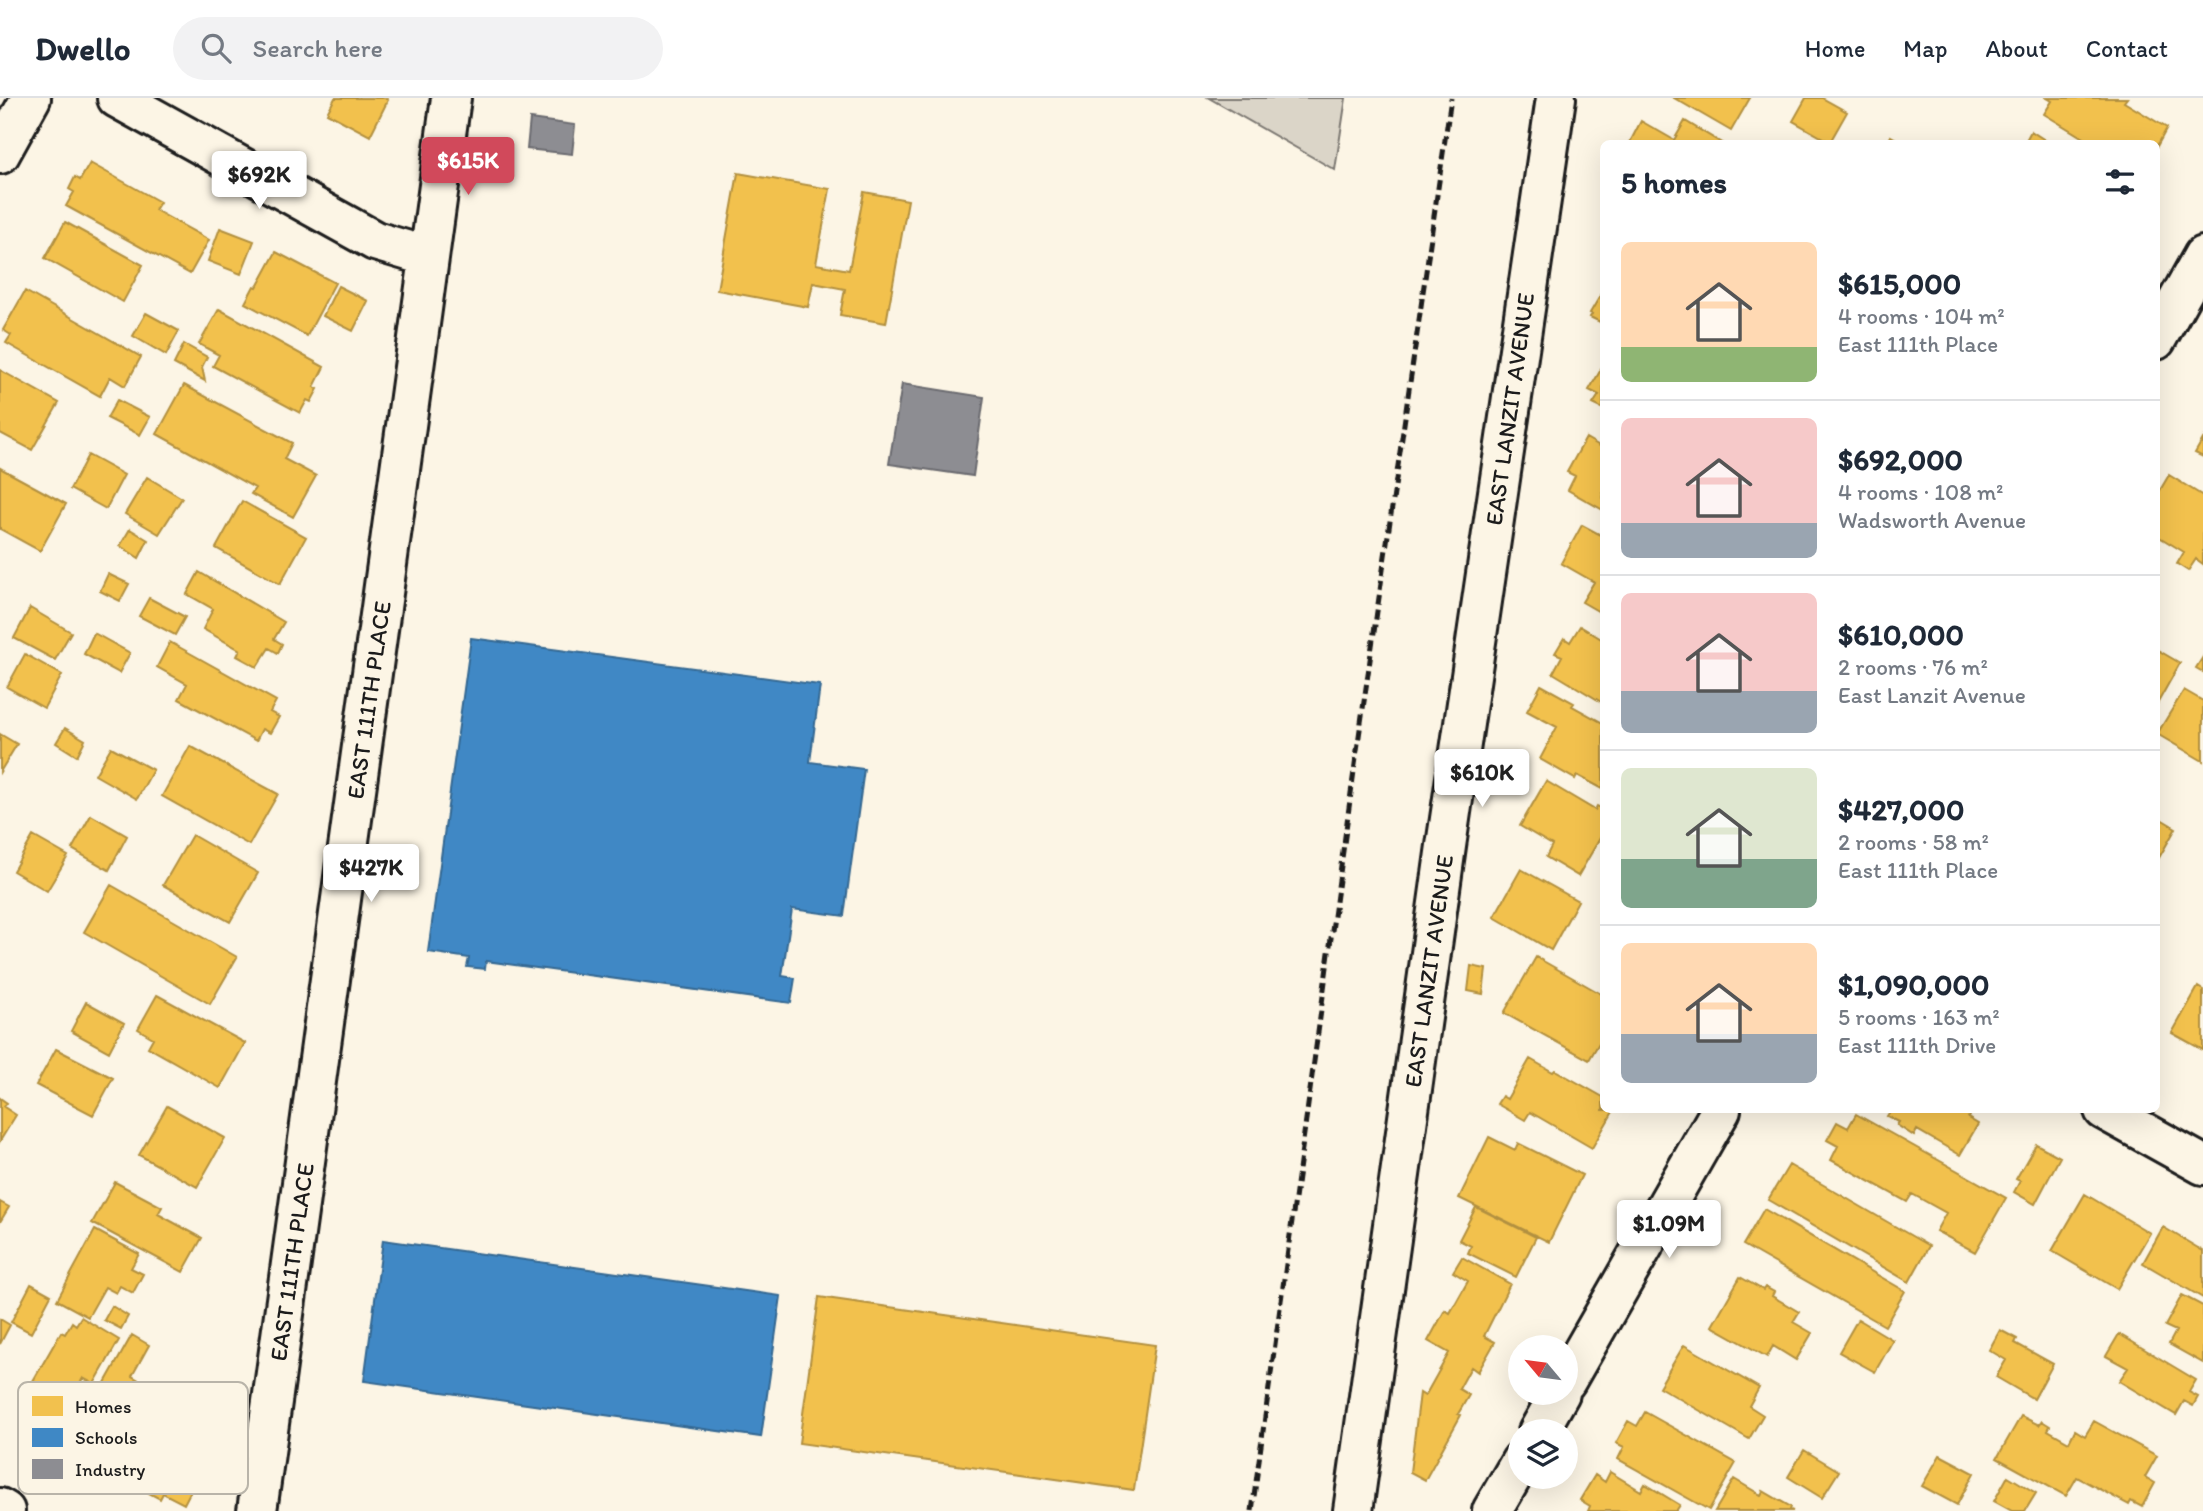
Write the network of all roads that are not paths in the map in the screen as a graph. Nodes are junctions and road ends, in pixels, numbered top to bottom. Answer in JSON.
{"nodes":[{"id":1,"x":31,"y":98,"type":"edge"},
{"id":2,"x":117,"y":98,"type":"edge"},
{"id":3,"x":451,"y":98,"type":"edge"},
{"id":4,"x":1556,"y":98,"type":"edge"},
{"id":5,"x":0,"y":154,"type":"edge"},
{"id":6,"x":2203,"y":256,"type":"edge"},
{"id":7,"x":429,"y":257,"type":"junction"},
{"id":8,"x":2160,"y":333,"type":"edge"},
{"id":9,"x":1719,"y":1113,"type":"edge"},
{"id":10,"x":2109,"y":1113,"type":"edge"},
{"id":11,"x":2203,"y":1165,"type":"edge"},
{"id":12,"x":1578,"y":1360,"type":"edge"},
{"id":13,"x":1508,"y":1483,"type":"edge"},
{"id":14,"x":0,"y":1508,"type":"edge"},
{"id":15,"x":5,"y":1511,"type":"edge"},
{"id":16,"x":257,"y":1511,"type":"edge"},
{"id":17,"x":1353,"y":1511,"type":"edge"},
{"id":18,"x":1492,"y":1511,"type":"edge"}],
"edges":[{"from":1,"to":5,"type":"street"},
{"from":2,"to":7,"type":"street"},
{"from":3,"to":7,"type":"street","name":"EAST 111TH PLACE"},
{"from":4,"to":17,"type":"street","name":"EAST LANZIT AVENUE"},
{"from":6,"to":8,"type":"street"},
{"from":7,"to":16,"type":"street","name":"EAST 111TH PLACE"},
{"from":9,"to":12,"type":"street"},
{"from":10,"to":11,"type":"street"},
{"from":13,"to":18,"type":"street"},
{"from":14,"to":15,"type":"street"}]}
